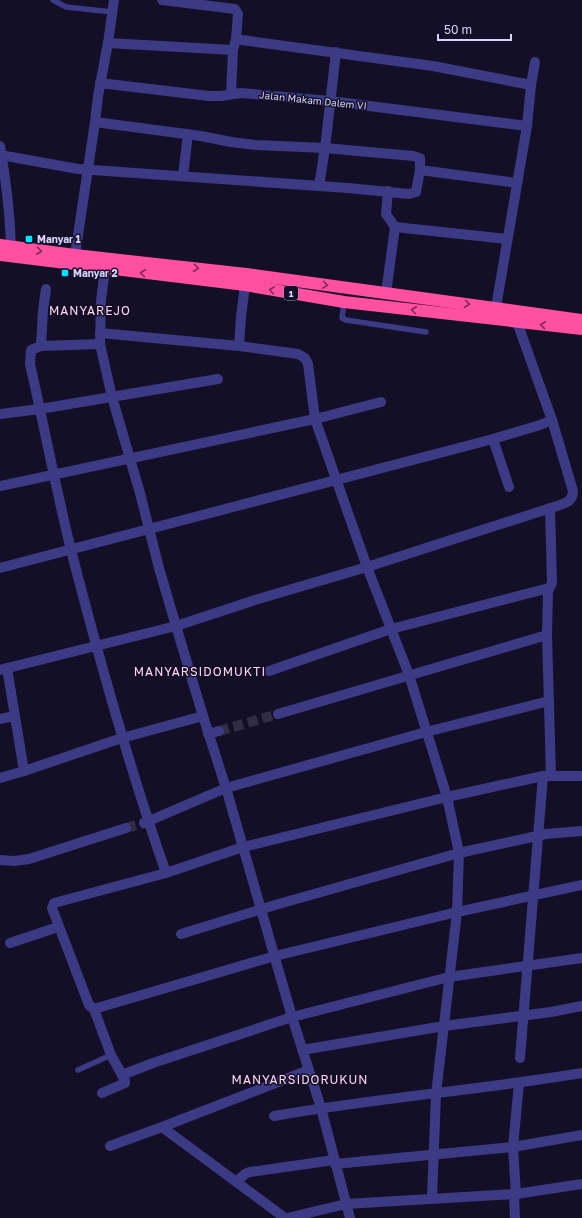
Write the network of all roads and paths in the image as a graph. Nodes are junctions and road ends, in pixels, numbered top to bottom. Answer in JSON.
{"nodes":[{"id":1,"x":53,"y":0,"type":"edge"},
{"id":2,"x":114,"y":0,"type":"edge"},
{"id":3,"x":162,"y":0,"type":"edge"},
{"id":4,"x":112,"y":12,"type":"junction"},
{"id":5,"x":236,"y":39,"type":"junction"},
{"id":6,"x":108,"y":43,"type":"junction"},
{"id":7,"x":233,"y":50,"type":"junction"},
{"id":8,"x":336,"y":52,"type":"junction"},
{"id":9,"x":535,"y":62,"type":"dead end"},
{"id":10,"x":100,"y":83,"type":"junction"},
{"id":11,"x":531,"y":85,"type":"junction"},
{"id":12,"x":231,"y":94,"type":"junction"},
{"id":13,"x":330,"y":101,"type":"junction"},
{"id":14,"x":95,"y":122,"type":"junction"},
{"id":15,"x":527,"y":126,"type":"junction"},
{"id":16,"x":188,"y":134,"type":"junction"},
{"id":17,"x":324,"y":148,"type":"junction"},
{"id":18,"x":1,"y":152,"type":"edge"},
{"id":19,"x":88,"y":169,"type":"junction"},
{"id":20,"x":420,"y":170,"type":"junction"},
{"id":21,"x":183,"y":176,"type":"junction"},
{"id":22,"x":517,"y":183,"type":"junction"},
{"id":23,"x":319,"y":186,"type":"junction"},
{"id":24,"x":388,"y":191,"type":"junction"},
{"id":25,"x":395,"y":227,"type":"junction"},
{"id":26,"x":507,"y":239,"type":"junction"},
{"id":27,"x":6,"y":246,"type":"edge"},
{"id":28,"x":0,"y":255,"type":"edge"},
{"id":29,"x":75,"y":255,"type":"junction"},
{"id":30,"x":105,"y":269,"type":"junction"},
{"id":31,"x":245,"y":285,"type":"junction"},
{"id":32,"x":46,"y":289,"type":"dead end"},
{"id":33,"x":386,"y":293,"type":"junction"},
{"id":34,"x":344,"y":302,"type":"junction"},
{"id":35,"x":496,"y":307,"type":"junction"},
{"id":36,"x":582,"y":320,"type":"edge"},
{"id":37,"x":517,"y":322,"type":"junction"},
{"id":38,"x":426,"y":332,"type":"dead end"},
{"id":39,"x":100,"y":333,"type":"junction"},
{"id":40,"x":100,"y":344,"type":"junction"},
{"id":41,"x":41,"y":346,"type":"junction"},
{"id":42,"x":239,"y":346,"type":"junction"},
{"id":43,"x":218,"y":379,"type":"dead end"},
{"id":44,"x":112,"y":397,"type":"junction"},
{"id":45,"x":381,"y":402,"type":"dead end"},
{"id":46,"x":40,"y":409,"type":"junction"},
{"id":47,"x":0,"y":414,"type":"edge"},
{"id":48,"x":315,"y":419,"type":"junction"},
{"id":49,"x":545,"y":423,"type":"junction"},
{"id":50,"x":493,"y":439,"type":"junction"},
{"id":51,"x":130,"y":458,"type":"junction"},
{"id":52,"x":54,"y":475,"type":"junction"},
{"id":53,"x":336,"y":480,"type":"junction"},
{"id":54,"x":0,"y":486,"type":"edge"},
{"id":55,"x":508,"y":487,"type":"dead end"},
{"id":56,"x":553,"y":507,"type":"junction"},
{"id":57,"x":150,"y":528,"type":"junction"},
{"id":58,"x":71,"y":550,"type":"junction"},
{"id":59,"x":367,"y":567,"type":"junction"},
{"id":60,"x":0,"y":568,"type":"edge"},
{"id":61,"x":549,"y":588,"type":"junction"},
{"id":62,"x":176,"y":626,"type":"junction"},
{"id":63,"x":391,"y":629,"type":"junction"},
{"id":64,"x":547,"y":634,"type":"junction"},
{"id":65,"x":97,"y":646,"type":"junction"},
{"id":66,"x":4,"y":669,"type":"edge"},
{"id":67,"x":269,"y":671,"type":"dead end"},
{"id":68,"x":409,"y":675,"type":"junction"},
{"id":69,"x":549,"y":701,"type":"junction"},
{"id":70,"x":278,"y":714,"type":"tunnel mouth"},
{"id":71,"x":14,"y":716,"type":"junction"},
{"id":72,"x":202,"y":716,"type":"junction"},
{"id":73,"x":0,"y":719,"type":"edge"},
{"id":74,"x":219,"y":731,"type":"tunnel mouth"},
{"id":75,"x":426,"y":732,"type":"junction"},
{"id":76,"x":208,"y":734,"type":"junction"},
{"id":77,"x":122,"y":738,"type":"junction"},
{"id":78,"x":24,"y":771,"type":"junction"},
{"id":79,"x":547,"y":776,"type":"junction"},
{"id":80,"x":582,"y":776,"type":"edge"},
{"id":81,"x":0,"y":778,"type":"edge"},
{"id":82,"x":226,"y":788,"type":"junction"},
{"id":83,"x":447,"y":797,"type":"junction"},
{"id":84,"x":146,"y":822,"type":"junction"},
{"id":85,"x":126,"y":828,"type":"tunnel mouth"},
{"id":86,"x":582,"y":832,"type":"edge"},
{"id":87,"x":539,"y":835,"type":"junction"},
{"id":88,"x":243,"y":847,"type":"junction"},
{"id":89,"x":459,"y":853,"type":"junction"},
{"id":90,"x":0,"y":860,"type":"edge"},
{"id":91,"x":166,"y":873,"type":"junction"},
{"id":92,"x":582,"y":885,"type":"edge"},
{"id":93,"x":534,"y":894,"type":"junction"},
{"id":94,"x":261,"y":909,"type":"junction"},
{"id":95,"x":456,"y":912,"type":"junction"},
{"id":96,"x":58,"y":927,"type":"junction"},
{"id":97,"x":181,"y":934,"type":"dead end"},
{"id":98,"x":10,"y":943,"type":"dead end"},
{"id":99,"x":275,"y":956,"type":"junction"},
{"id":100,"x":582,"y":958,"type":"edge"},
{"id":101,"x":528,"y":965,"type":"junction"},
{"id":102,"x":449,"y":977,"type":"junction"},
{"id":103,"x":582,"y":1006,"type":"edge"},
{"id":104,"x":94,"y":1009,"type":"junction"},
{"id":105,"x":524,"y":1016,"type":"junction"},
{"id":106,"x":292,"y":1017,"type":"junction"},
{"id":107,"x":444,"y":1026,"type":"junction"},
{"id":108,"x":302,"y":1050,"type":"junction"},
{"id":109,"x":111,"y":1055,"type":"junction"},
{"id":110,"x":520,"y":1058,"type":"dead end"},
{"id":111,"x":78,"y":1070,"type":"dead end"},
{"id":112,"x":309,"y":1070,"type":"junction"},
{"id":113,"x":582,"y":1073,"type":"edge"},
{"id":114,"x":124,"y":1075,"type":"junction"},
{"id":115,"x":519,"y":1083,"type":"junction"},
{"id":116,"x":102,"y":1093,"type":"dead end"},
{"id":117,"x":436,"y":1094,"type":"junction"},
{"id":118,"x":321,"y":1108,"type":"junction"},
{"id":119,"x":274,"y":1116,"type":"dead end"},
{"id":120,"x":165,"y":1126,"type":"junction"},
{"id":121,"x":582,"y":1135,"type":"edge"},
{"id":122,"x":110,"y":1146,"type":"dead end"},
{"id":123,"x":513,"y":1147,"type":"junction"},
{"id":124,"x":434,"y":1154,"type":"junction"},
{"id":125,"x":335,"y":1162,"type":"junction"},
{"id":126,"x":238,"y":1179,"type":"junction"},
{"id":127,"x":582,"y":1184,"type":"edge"},
{"id":128,"x":515,"y":1194,"type":"junction"},
{"id":129,"x":432,"y":1198,"type":"junction"},
{"id":130,"x":346,"y":1204,"type":"junction"},
{"id":131,"x":288,"y":1218,"type":"edge"},
{"id":132,"x":350,"y":1218,"type":"edge"},
{"id":133,"x":515,"y":1218,"type":"edge"}],
"edges":[{"from":1,"to":4,"type":"lane"},
{"from":2,"to":4,"type":"street"},
{"from":3,"to":5,"type":"street"},
{"from":4,"to":6,"type":"street"},
{"from":5,"to":7,"type":"street"},
{"from":5,"to":8,"type":"street"},
{"from":6,"to":7,"type":"street"},
{"from":6,"to":10,"type":"street"},
{"from":7,"to":12,"type":"street"},
{"from":8,"to":11,"type":"street"},
{"from":8,"to":13,"type":"street"},
{"from":9,"to":11,"type":"street"},
{"from":10,"to":12,"type":"street","name":"Jalan Makam Dalem VI"},
{"from":10,"to":14,"type":"street"},
{"from":11,"to":15,"type":"street"},
{"from":12,"to":13,"type":"street","name":"Jalan Makam Dalem VI"},
{"from":13,"to":15,"type":"street","name":"Jalan Makam Dalem VI"},
{"from":13,"to":17,"type":"street"},
{"from":14,"to":16,"type":"street"},
{"from":14,"to":19,"type":"street"},
{"from":15,"to":22,"type":"street"},
{"from":16,"to":17,"type":"street"},
{"from":16,"to":21,"type":"street"},
{"from":17,"to":20,"type":"street"},
{"from":17,"to":23,"type":"street"},
{"from":18,"to":19,"type":"street"},
{"from":18,"to":27,"type":"street"},
{"from":19,"to":21,"type":"street"},
{"from":19,"to":29,"type":"street"},
{"from":20,"to":22,"type":"street"},
{"from":20,"to":24,"type":"street"},
{"from":21,"to":23,"type":"street"},
{"from":22,"to":26,"type":"street"},
{"from":23,"to":24,"type":"street"},
{"from":24,"to":25,"type":"street"},
{"from":25,"to":26,"type":"street"},
{"from":25,"to":33,"type":"street"},
{"from":26,"to":35,"type":"street"},
{"from":27,"to":29,"type":"highway","number":"1","one_way":true},
{"from":28,"to":30,"type":"highway","number":"1"},
{"from":29,"to":33,"type":"highway","number":"1","one_way":true},
{"from":31,"to":30,"type":"highway","number":"1","one_way":true},
{"from":30,"to":39,"type":"street"},
{"from":34,"to":31,"type":"highway","number":"1","one_way":true},
{"from":31,"to":42,"type":"street"},
{"from":32,"to":41,"type":"street"},
{"from":33,"to":35,"type":"highway","number":"1","one_way":true},
{"from":37,"to":34,"type":"highway","number":"1","one_way":true},
{"from":34,"to":38,"type":"lane"},
{"from":35,"to":36,"type":"highway","number":"1"},
{"from":36,"to":37,"type":"highway","number":"1","one_way":true},
{"from":37,"to":49,"type":"street"},
{"from":39,"to":40,"type":"street"},
{"from":39,"to":42,"type":"street"},
{"from":40,"to":41,"type":"street"},
{"from":40,"to":44,"type":"street"},
{"from":41,"to":46,"type":"street"},
{"from":42,"to":48,"type":"street"},
{"from":43,"to":44,"type":"street"},
{"from":44,"to":46,"type":"street"},
{"from":44,"to":51,"type":"street"},
{"from":45,"to":48,"type":"street"},
{"from":46,"to":47,"type":"street"},
{"from":46,"to":52,"type":"street"},
{"from":48,"to":51,"type":"street"},
{"from":48,"to":53,"type":"street"},
{"from":49,"to":50,"type":"street"},
{"from":49,"to":56,"type":"street"},
{"from":50,"to":53,"type":"street"},
{"from":50,"to":55,"type":"street"},
{"from":51,"to":52,"type":"street"},
{"from":51,"to":57,"type":"street"},
{"from":52,"to":54,"type":"street"},
{"from":52,"to":58,"type":"street"},
{"from":53,"to":57,"type":"street"},
{"from":53,"to":59,"type":"street"},
{"from":56,"to":59,"type":"street"},
{"from":56,"to":61,"type":"street"},
{"from":57,"to":58,"type":"street"},
{"from":57,"to":62,"type":"street"},
{"from":58,"to":60,"type":"street"},
{"from":58,"to":65,"type":"street"},
{"from":59,"to":62,"type":"street"},
{"from":59,"to":63,"type":"street"},
{"from":61,"to":63,"type":"street"},
{"from":61,"to":64,"type":"street"},
{"from":62,"to":65,"type":"street"},
{"from":62,"to":72,"type":"street"},
{"from":63,"to":67,"type":"street"},
{"from":63,"to":68,"type":"street"},
{"from":64,"to":68,"type":"street"},
{"from":64,"to":69,"type":"street"},
{"from":65,"to":66,"type":"street"},
{"from":65,"to":77,"type":"street"},
{"from":66,"to":71,"type":"street"},
{"from":68,"to":70,"type":"street"},
{"from":68,"to":75,"type":"street"},
{"from":69,"to":75,"type":"street"},
{"from":69,"to":79,"type":"street"},
{"from":71,"to":73,"type":"street"},
{"from":71,"to":78,"type":"street"},
{"from":72,"to":76,"type":"street"},
{"from":72,"to":77,"type":"street"},
{"from":74,"to":76,"type":"street"},
{"from":75,"to":82,"type":"street"},
{"from":75,"to":83,"type":"street"},
{"from":76,"to":82,"type":"street"},
{"from":77,"to":78,"type":"street"},
{"from":77,"to":84,"type":"street"},
{"from":78,"to":81,"type":"street"},
{"from":79,"to":80,"type":"street"},
{"from":79,"to":83,"type":"street"},
{"from":79,"to":87,"type":"street"},
{"from":82,"to":84,"type":"street"},
{"from":82,"to":88,"type":"street"},
{"from":83,"to":88,"type":"street"},
{"from":83,"to":89,"type":"street"},
{"from":84,"to":91,"type":"street"},
{"from":85,"to":90,"type":"street"},
{"from":86,"to":87,"type":"street"},
{"from":87,"to":89,"type":"street"},
{"from":87,"to":93,"type":"street"},
{"from":88,"to":91,"type":"street"},
{"from":88,"to":94,"type":"street"},
{"from":89,"to":94,"type":"street"},
{"from":89,"to":95,"type":"street"},
{"from":91,"to":96,"type":"street"},
{"from":92,"to":93,"type":"street"},
{"from":93,"to":95,"type":"street"},
{"from":93,"to":101,"type":"street"},
{"from":94,"to":97,"type":"street"},
{"from":94,"to":99,"type":"street"},
{"from":95,"to":99,"type":"street"},
{"from":95,"to":102,"type":"street"},
{"from":96,"to":98,"type":"street"},
{"from":96,"to":104,"type":"street"},
{"from":99,"to":104,"type":"street"},
{"from":99,"to":106,"type":"street"},
{"from":100,"to":101,"type":"street"},
{"from":101,"to":102,"type":"street"},
{"from":101,"to":105,"type":"street"},
{"from":102,"to":106,"type":"street"},
{"from":102,"to":107,"type":"street"},
{"from":103,"to":105,"type":"street"},
{"from":104,"to":109,"type":"street"},
{"from":105,"to":107,"type":"street"},
{"from":105,"to":110,"type":"street"},
{"from":106,"to":108,"type":"street"},
{"from":106,"to":114,"type":"street"},
{"from":107,"to":108,"type":"street"},
{"from":107,"to":117,"type":"street"},
{"from":108,"to":112,"type":"street"},
{"from":109,"to":111,"type":"lane"},
{"from":109,"to":114,"type":"street"},
{"from":112,"to":118,"type":"street"},
{"from":112,"to":120,"type":"street"},
{"from":113,"to":115,"type":"street"},
{"from":114,"to":116,"type":"street"},
{"from":115,"to":117,"type":"street"},
{"from":115,"to":123,"type":"street"},
{"from":117,"to":118,"type":"street"},
{"from":117,"to":124,"type":"street"},
{"from":118,"to":119,"type":"street"},
{"from":118,"to":125,"type":"street"},
{"from":120,"to":122,"type":"street"},
{"from":120,"to":126,"type":"street"},
{"from":121,"to":123,"type":"street"},
{"from":123,"to":124,"type":"street"},
{"from":123,"to":128,"type":"street"},
{"from":124,"to":125,"type":"street"},
{"from":124,"to":129,"type":"street"},
{"from":125,"to":126,"type":"street"},
{"from":125,"to":130,"type":"street"},
{"from":126,"to":131,"type":"street"},
{"from":127,"to":128,"type":"street"},
{"from":128,"to":129,"type":"street"},
{"from":128,"to":133,"type":"street"},
{"from":129,"to":130,"type":"street"},
{"from":130,"to":131,"type":"street"},
{"from":130,"to":132,"type":"street"}]}
